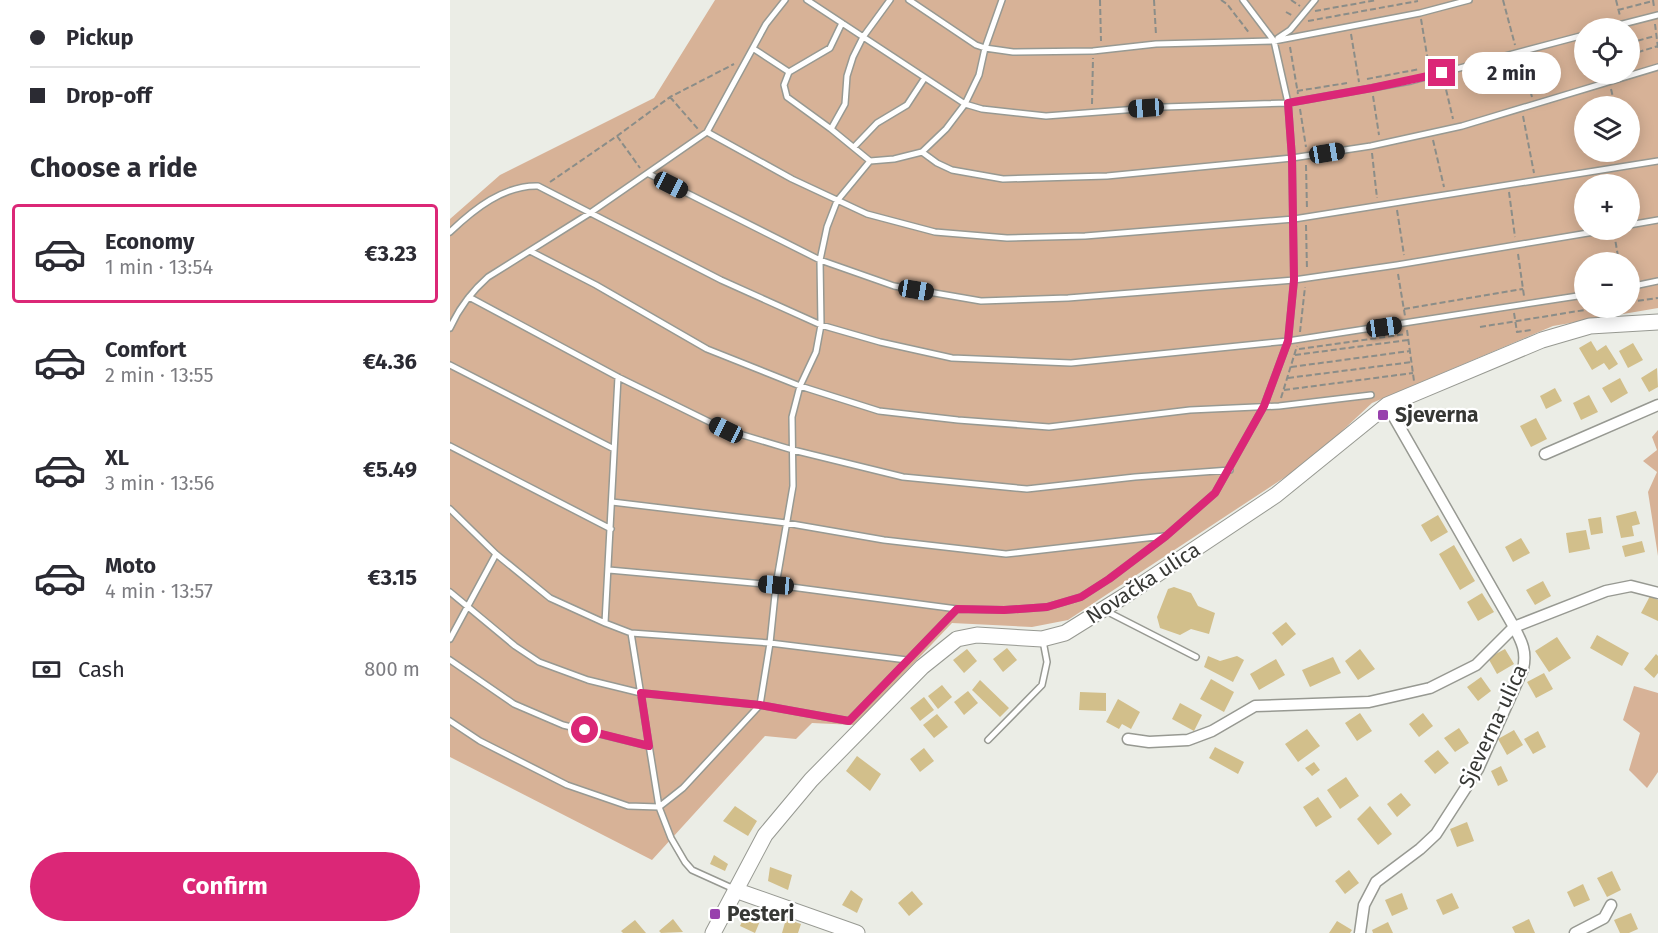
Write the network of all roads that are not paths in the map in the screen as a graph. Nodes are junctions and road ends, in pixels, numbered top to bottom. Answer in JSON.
{"nodes":[{"id":1,"x":785,"y":0,"type":"edge"},
{"id":2,"x":807,"y":0,"type":"edge"},
{"id":3,"x":890,"y":0,"type":"edge"},
{"id":4,"x":909,"y":0,"type":"edge"},
{"id":5,"x":1002,"y":0,"type":"edge"},
{"id":6,"x":1243,"y":0,"type":"edge"},
{"id":7,"x":1315,"y":0,"type":"edge"},
{"id":8,"x":1469,"y":0,"type":"edge"},
{"id":9,"x":1658,"y":15,"type":"edge"},
{"id":10,"x":1640,"y":20,"type":"edge"},
{"id":11,"x":842,"y":23,"type":"junction"},
{"id":12,"x":863,"y":37,"type":"junction"},
{"id":13,"x":1574,"y":38,"type":"edge"},
{"id":14,"x":1274,"y":41,"type":"junction"},
{"id":15,"x":985,"y":48,"type":"junction"},
{"id":16,"x":754,"y":49,"type":"junction"},
{"id":17,"x":1658,"y":67,"type":"edge"},
{"id":18,"x":789,"y":72,"type":"junction"},
{"id":19,"x":924,"y":79,"type":"junction"},
{"id":20,"x":1288,"y":103,"type":"junction"},
{"id":21,"x":964,"y":104,"type":"junction"},
{"id":22,"x":831,"y":129,"type":"junction"},
{"id":23,"x":705,"y":133,"type":"junction"},
{"id":24,"x":854,"y":147,"type":"junction"},
{"id":25,"x":922,"y":152,"type":"junction"},
{"id":26,"x":1292,"y":158,"type":"junction"},
{"id":27,"x":870,"y":161,"type":"junction"},
{"id":28,"x":1658,"y":161,"type":"edge"},
{"id":29,"x":648,"y":175,"type":"junction"},
{"id":30,"x":837,"y":201,"type":"junction"},
{"id":31,"x":590,"y":213,"type":"junction"},
{"id":32,"x":1294,"y":219,"type":"junction"},
{"id":33,"x":1658,"y":220,"type":"edge"},
{"id":34,"x":1640,"y":223,"type":"edge"},
{"id":35,"x":450,"y":232,"type":"edge"},
{"id":36,"x":1574,"y":235,"type":"edge"},
{"id":37,"x":530,"y":251,"type":"junction"},
{"id":38,"x":820,"y":260,"type":"junction"},
{"id":39,"x":1294,"y":280,"type":"junction"},
{"id":40,"x":1658,"y":281,"type":"edge"},
{"id":41,"x":1640,"y":285,"type":"edge"},
{"id":42,"x":469,"y":297,"type":"junction"},
{"id":43,"x":1574,"y":297,"type":"edge"},
{"id":44,"x":1658,"y":322,"type":"edge"},
{"id":45,"x":821,"y":325,"type":"junction"},
{"id":46,"x":450,"y":328,"type":"edge"},
{"id":47,"x":1286,"y":344,"type":"junction"},
{"id":48,"x":450,"y":365,"type":"edge"},
{"id":49,"x":618,"y":377,"type":"junction"},
{"id":50,"x":800,"y":386,"type":"junction"},
{"id":51,"x":1371,"y":395,"type":"dead end"},
{"id":52,"x":1387,"y":405,"type":"junction"},
{"id":53,"x":1658,"y":405,"type":"edge"},
{"id":54,"x":1264,"y":406,"type":"junction"},
{"id":55,"x":450,"y":446,"type":"edge"},
{"id":56,"x":615,"y":449,"type":"junction"},
{"id":57,"x":793,"y":450,"type":"junction"},
{"id":58,"x":1545,"y":454,"type":"dead end"},
{"id":59,"x":1230,"y":470,"type":"junction"},
{"id":60,"x":612,"y":502,"type":"junction"},
{"id":61,"x":450,"y":509,"type":"edge"},
{"id":62,"x":786,"y":523,"type":"junction"},
{"id":63,"x":611,"y":529,"type":"junction"},
{"id":64,"x":1166,"y":536,"type":"junction"},
{"id":65,"x":496,"y":554,"type":"junction"},
{"id":66,"x":609,"y":570,"type":"junction"},
{"id":67,"x":776,"y":585,"type":"junction"},
{"id":68,"x":450,"y":592,"type":"edge"},
{"id":69,"x":1658,"y":593,"type":"edge"},
{"id":70,"x":466,"y":607,"type":"junction"},
{"id":71,"x":957,"y":609,"type":"junction"},
{"id":72,"x":1103,"y":610,"type":"junction"},
{"id":73,"x":605,"y":622,"type":"junction"},
{"id":74,"x":1514,"y":627,"type":"junction"},
{"id":75,"x":630,"y":633,"type":"junction"},
{"id":76,"x":450,"y":639,"type":"edge"},
{"id":77,"x":1042,"y":639,"type":"junction"},
{"id":78,"x":770,"y":643,"type":"junction"},
{"id":79,"x":1196,"y":657,"type":"dead end"},
{"id":80,"x":450,"y":660,"type":"edge"},
{"id":81,"x":907,"y":660,"type":"junction"},
{"id":82,"x":641,"y":693,"type":"junction"},
{"id":83,"x":760,"y":705,"type":"junction"},
{"id":84,"x":450,"y":721,"type":"edge"},
{"id":85,"x":1128,"y":739,"type":"dead end"},
{"id":86,"x":988,"y":740,"type":"dead end"},
{"id":87,"x":649,"y":746,"type":"junction"},
{"id":88,"x":659,"y":807,"type":"junction"},
{"id":89,"x":735,"y":890,"type":"junction"},
{"id":90,"x":1611,"y":905,"type":"dead end"},
{"id":91,"x":713,"y":933,"type":"edge"},
{"id":92,"x":857,"y":933,"type":"edge"},
{"id":93,"x":1360,"y":933,"type":"edge"},
{"id":94,"x":1575,"y":933,"type":"edge"}],
"edges":[{"from":1,"to":16,"type":"lane"},
{"from":2,"to":11,"type":"lane"},
{"from":3,"to":12,"type":"lane"},
{"from":4,"to":15,"type":"lane"},
{"from":5,"to":15,"type":"lane"},
{"from":6,"to":14,"type":"lane"},
{"from":7,"to":14,"type":"lane"},
{"from":8,"to":14,"type":"lane"},
{"from":9,"to":10,"type":"lane"},
{"from":11,"to":12,"type":"lane"},
{"from":11,"to":18,"type":"lane"},
{"from":12,"to":19,"type":"lane"},
{"from":12,"to":22,"type":"lane"},
{"from":13,"to":20,"type":"lane"},
{"from":14,"to":15,"type":"lane"},
{"from":14,"to":20,"type":"lane"},
{"from":15,"to":21,"type":"lane"},
{"from":16,"to":18,"type":"lane"},
{"from":16,"to":23,"type":"lane"},
{"from":17,"to":26,"type":"lane"},
{"from":18,"to":22,"type":"lane"},
{"from":19,"to":21,"type":"lane"},
{"from":19,"to":24,"type":"lane"},
{"from":20,"to":21,"type":"lane"},
{"from":20,"to":26,"type":"lane"},
{"from":21,"to":25,"type":"lane"},
{"from":22,"to":24,"type":"lane"},
{"from":23,"to":29,"type":"lane"},
{"from":23,"to":30,"type":"lane"},
{"from":24,"to":27,"type":"lane"},
{"from":25,"to":26,"type":"lane"},
{"from":25,"to":27,"type":"lane"},
{"from":26,"to":32,"type":"lane"},
{"from":27,"to":30,"type":"lane"},
{"from":28,"to":32,"type":"lane"},
{"from":29,"to":31,"type":"lane"},
{"from":29,"to":38,"type":"lane"},
{"from":30,"to":32,"type":"lane"},
{"from":30,"to":38,"type":"lane"},
{"from":31,"to":35,"type":"lane"},
{"from":31,"to":37,"type":"lane"},
{"from":31,"to":45,"type":"lane"},
{"from":32,"to":39,"type":"lane"},
{"from":33,"to":34,"type":"lane"},
{"from":36,"to":39,"type":"lane"},
{"from":37,"to":42,"type":"lane"},
{"from":37,"to":50,"type":"lane"},
{"from":38,"to":39,"type":"lane"},
{"from":38,"to":45,"type":"lane"},
{"from":39,"to":47,"type":"lane"},
{"from":40,"to":41,"type":"lane"},
{"from":42,"to":46,"type":"lane"},
{"from":42,"to":49,"type":"lane"},
{"from":43,"to":47,"type":"lane"},
{"from":44,"to":52,"type":"street","name":"Novačka ulica"},
{"from":45,"to":47,"type":"lane"},
{"from":45,"to":50,"type":"lane"},
{"from":47,"to":54,"type":"lane"},
{"from":48,"to":56,"type":"lane"},
{"from":49,"to":56,"type":"lane"},
{"from":49,"to":57,"type":"lane"},
{"from":50,"to":54,"type":"lane"},
{"from":50,"to":57,"type":"lane"},
{"from":51,"to":54,"type":"lane"},
{"from":52,"to":72,"type":"street","name":"Novačka ulica"},
{"from":52,"to":74,"type":"street","name":"Sjeverna ulica"},
{"from":53,"to":58,"type":"street"},
{"from":54,"to":59,"type":"lane"},
{"from":55,"to":63,"type":"lane"},
{"from":56,"to":60,"type":"lane"},
{"from":57,"to":59,"type":"lane"},
{"from":57,"to":62,"type":"lane"},
{"from":59,"to":64,"type":"lane"},
{"from":60,"to":62,"type":"lane"},
{"from":60,"to":63,"type":"lane"},
{"from":61,"to":65,"type":"lane"},
{"from":62,"to":64,"type":"lane"},
{"from":62,"to":67,"type":"lane"},
{"from":63,"to":66,"type":"lane"},
{"from":64,"to":71,"type":"lane"},
{"from":65,"to":70,"type":"lane"},
{"from":65,"to":73,"type":"lane"},
{"from":66,"to":67,"type":"lane"},
{"from":66,"to":73,"type":"lane"},
{"from":67,"to":71,"type":"lane"},
{"from":67,"to":78,"type":"lane"},
{"from":68,"to":70,"type":"lane"},
{"from":69,"to":74,"type":"street","name":"Sjeverna ulica"},
{"from":70,"to":76,"type":"lane"},
{"from":70,"to":82,"type":"lane"},
{"from":71,"to":81,"type":"lane"},
{"from":72,"to":77,"type":"street","name":"Novačka ulica"},
{"from":72,"to":79,"type":"lane"},
{"from":73,"to":75,"type":"lane"},
{"from":74,"to":85,"type":"street","name":"Sjeverna ulica"},
{"from":74,"to":93,"type":"street","name":"Sjeverna ulica"},
{"from":75,"to":78,"type":"lane"},
{"from":75,"to":82,"type":"lane"},
{"from":77,"to":86,"type":"lane"},
{"from":77,"to":89,"type":"street","name":"Novačka ulica"},
{"from":78,"to":81,"type":"lane"},
{"from":78,"to":83,"type":"lane"},
{"from":80,"to":87,"type":"lane"},
{"from":81,"to":83,"type":"lane"},
{"from":82,"to":83,"type":"lane"},
{"from":82,"to":87,"type":"lane"},
{"from":83,"to":88,"type":"lane"},
{"from":84,"to":88,"type":"lane"},
{"from":87,"to":88,"type":"lane"},
{"from":88,"to":89,"type":"lane"},
{"from":89,"to":91,"type":"street","name":"Novačka ulica"},
{"from":89,"to":92,"type":"street"},
{"from":90,"to":94,"type":"street"}]}
